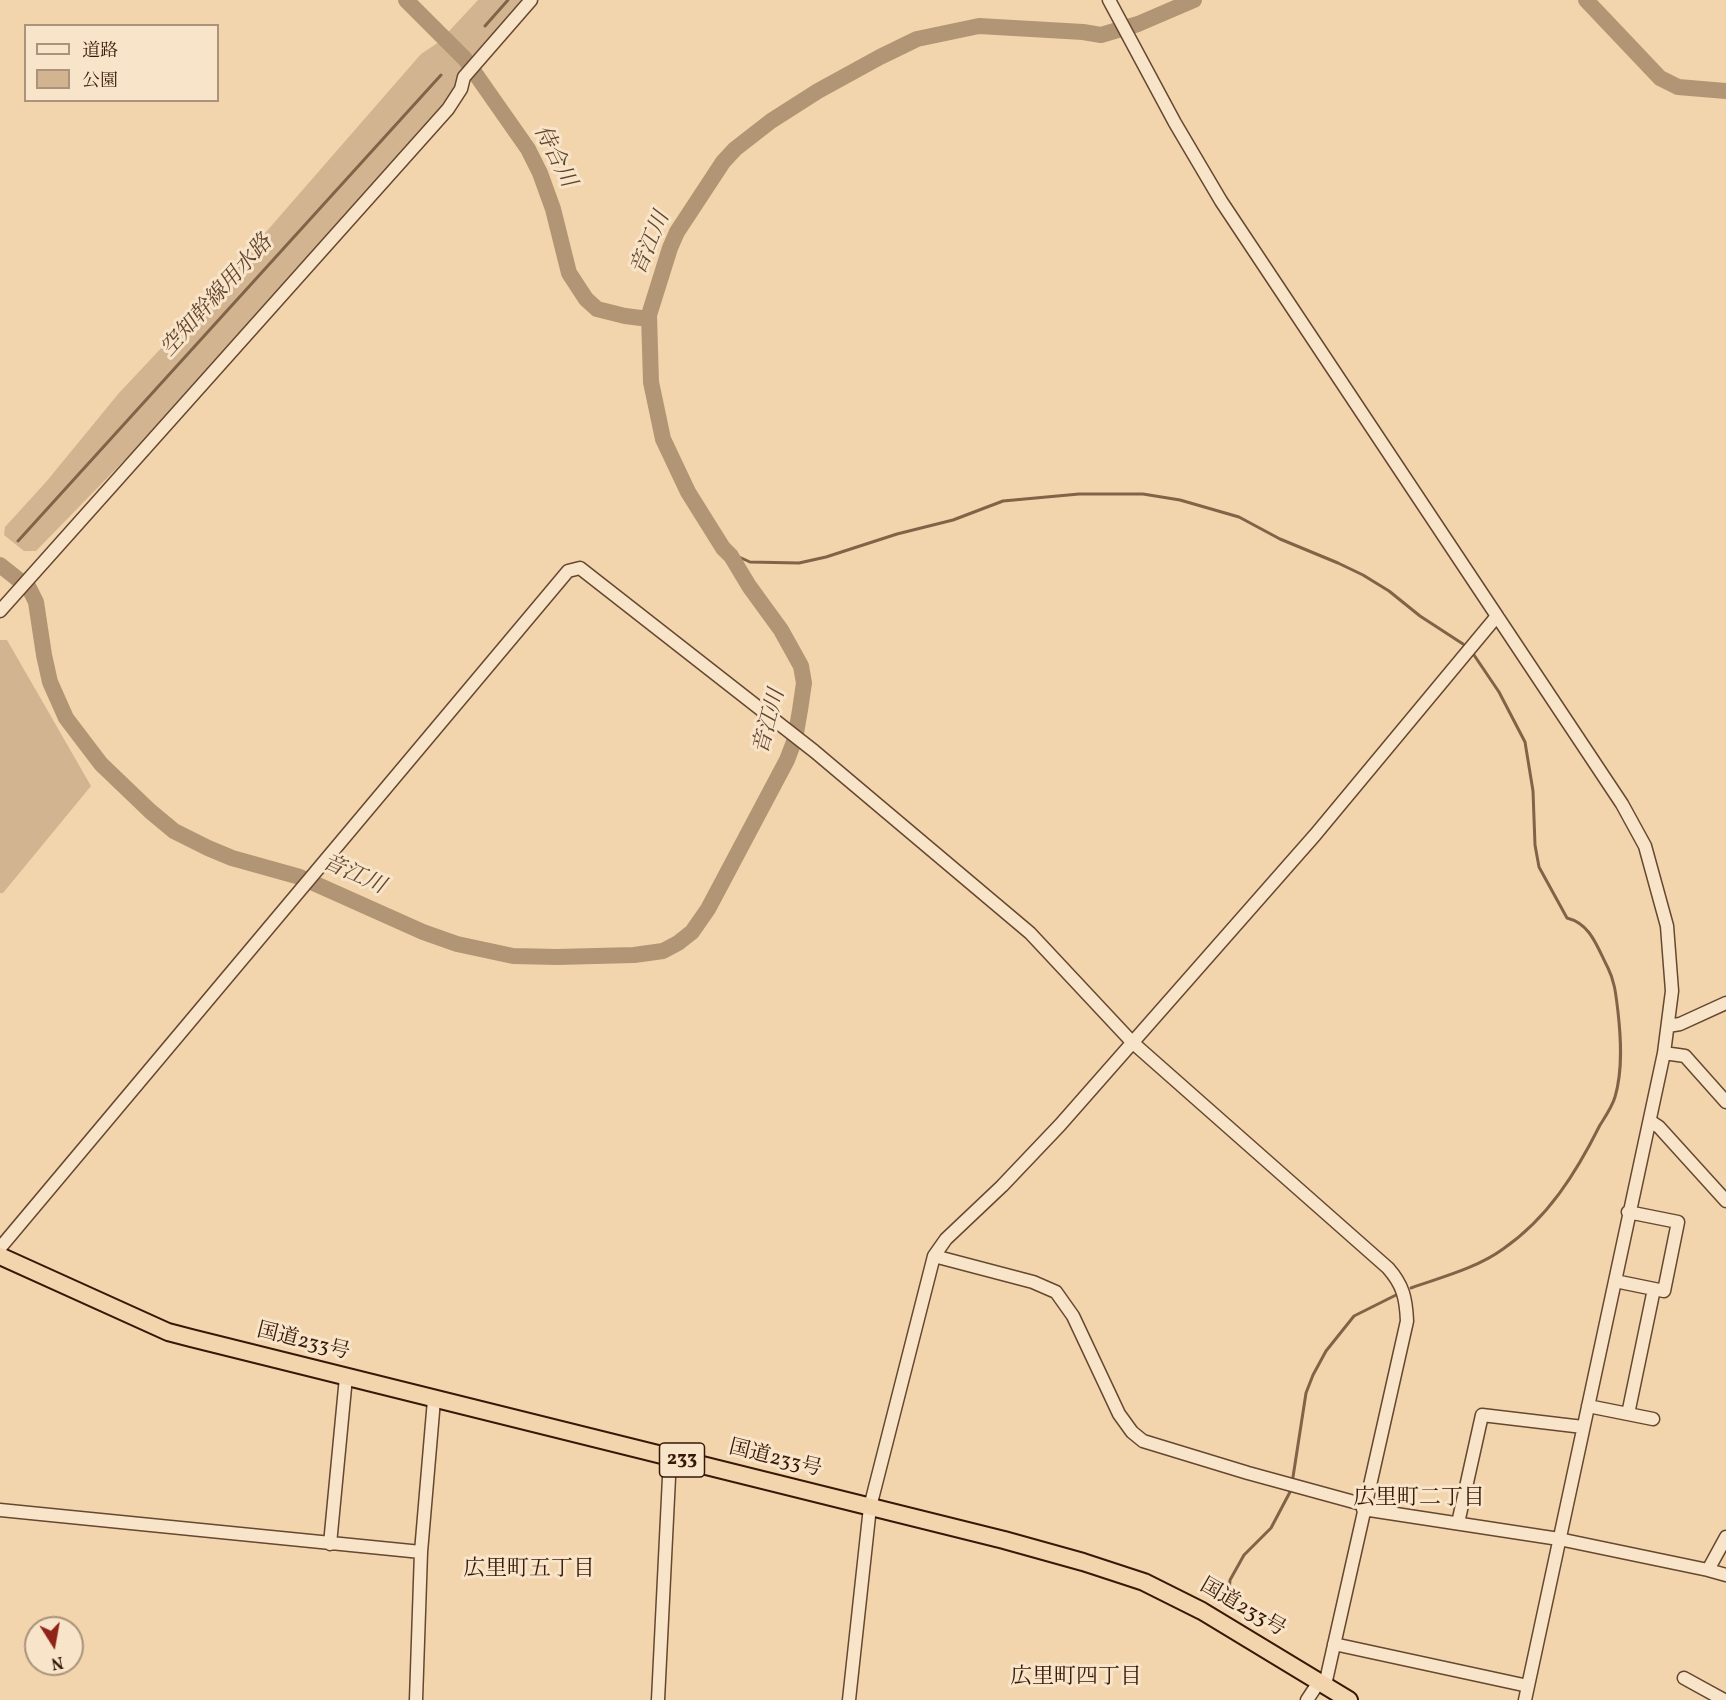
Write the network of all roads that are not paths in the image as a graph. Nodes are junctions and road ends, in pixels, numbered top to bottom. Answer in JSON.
{"nodes":[{"id":1,"x":531,"y":0,"type":"edge"},
{"id":2,"x":1112,"y":4,"type":"edge"},
{"id":3,"x":0,"y":611,"type":"edge"},
{"id":4,"x":1497,"y":616,"type":"junction"},
{"id":5,"x":1726,"y":1003,"type":"edge"},
{"id":6,"x":1668,"y":1026,"type":"junction"},
{"id":7,"x":1132,"y":1042,"type":"junction"},
{"id":8,"x":1664,"y":1053,"type":"junction"},
{"id":9,"x":1726,"y":1102,"type":"edge"},
{"id":10,"x":1650,"y":1121,"type":"junction"},
{"id":11,"x":1726,"y":1201,"type":"edge"},
{"id":12,"x":1628,"y":1212,"type":"junction"},
{"id":13,"x":0,"y":1248,"type":"edge"},
{"id":14,"x":0,"y":1256,"type":"edge"},
{"id":15,"x":934,"y":1257,"type":"junction"},
{"id":16,"x":1615,"y":1281,"type":"junction"},
{"id":17,"x":1654,"y":1289,"type":"junction"},
{"id":18,"x":346,"y":1377,"type":"junction"},
{"id":19,"x":434,"y":1400,"type":"junction"},
{"id":20,"x":1588,"y":1406,"type":"junction"},
{"id":21,"x":1628,"y":1414,"type":"junction"},
{"id":22,"x":1653,"y":1419,"type":"dead end"},
{"id":23,"x":1583,"y":1427,"type":"junction"},
{"id":24,"x":670,"y":1456,"type":"junction"},
{"id":25,"x":870,"y":1507,"type":"junction"},
{"id":26,"x":1364,"y":1507,"type":"junction"},
{"id":27,"x":0,"y":1510,"type":"edge"},
{"id":28,"x":1458,"y":1523,"type":"junction"},
{"id":29,"x":1726,"y":1538,"type":"edge"},
{"id":30,"x":1559,"y":1539,"type":"junction"},
{"id":31,"x":330,"y":1544,"type":"junction"},
{"id":32,"x":421,"y":1552,"type":"junction"},
{"id":33,"x":1708,"y":1570,"type":"junction"},
{"id":34,"x":1726,"y":1575,"type":"edge"},
{"id":35,"x":1334,"y":1644,"type":"junction"},
{"id":36,"x":1684,"y":1678,"type":"dead end"},
{"id":37,"x":1322,"y":1683,"type":"junction"},
{"id":38,"x":1528,"y":1686,"type":"junction"},
{"id":39,"x":416,"y":1700,"type":"edge"},
{"id":40,"x":658,"y":1700,"type":"edge"},
{"id":41,"x":849,"y":1700,"type":"edge"},
{"id":42,"x":1307,"y":1700,"type":"edge"},
{"id":43,"x":1349,"y":1700,"type":"edge"},
{"id":44,"x":1525,"y":1700,"type":"edge"},
{"id":45,"x":1725,"y":1700,"type":"edge"}],
"edges":[{"from":1,"to":3,"type":"street"},
{"from":2,"to":4,"type":"street"},
{"from":4,"to":6,"type":"street"},
{"from":4,"to":7,"type":"street"},
{"from":5,"to":6,"type":"street"},
{"from":6,"to":8,"type":"street"},
{"from":7,"to":13,"type":"street"},
{"from":7,"to":15,"type":"street"},
{"from":7,"to":26,"type":"street"},
{"from":8,"to":9,"type":"street"},
{"from":8,"to":10,"type":"street"},
{"from":10,"to":11,"type":"street"},
{"from":10,"to":12,"type":"street"},
{"from":12,"to":16,"type":"street"},
{"from":12,"to":17,"type":"street"},
{"from":14,"to":18,"type":"highway","name":"国道233号","number":"233"},
{"from":15,"to":25,"type":"street"},
{"from":15,"to":26,"type":"street"},
{"from":16,"to":17,"type":"street"},
{"from":16,"to":20,"type":"street"},
{"from":17,"to":21,"type":"street"},
{"from":18,"to":19,"type":"highway","name":"国道233号","number":"233"},
{"from":18,"to":31,"type":"street"},
{"from":19,"to":24,"type":"highway","name":"国道233号","number":"233"},
{"from":19,"to":32,"type":"street"},
{"from":20,"to":21,"type":"street"},
{"from":20,"to":23,"type":"street"},
{"from":21,"to":22,"type":"street"},
{"from":23,"to":28,"type":"street"},
{"from":23,"to":30,"type":"street"},
{"from":24,"to":25,"type":"highway","name":"国道233号","number":"233"},
{"from":24,"to":40,"type":"street"},
{"from":25,"to":37,"type":"highway","name":"国道233号","number":"233"},
{"from":25,"to":41,"type":"street"},
{"from":26,"to":28,"type":"street"},
{"from":26,"to":35,"type":"street"},
{"from":27,"to":31,"type":"street"},
{"from":28,"to":30,"type":"street"},
{"from":29,"to":33,"type":"street"},
{"from":30,"to":33,"type":"street"},
{"from":30,"to":38,"type":"street"},
{"from":31,"to":32,"type":"street"},
{"from":32,"to":39,"type":"street"},
{"from":33,"to":34,"type":"street"},
{"from":35,"to":37,"type":"street"},
{"from":35,"to":38,"type":"street"},
{"from":36,"to":45,"type":"street"},
{"from":37,"to":42,"type":"street"},
{"from":37,"to":43,"type":"highway","name":"国道233号","number":"233"},
{"from":38,"to":44,"type":"street"}]}
